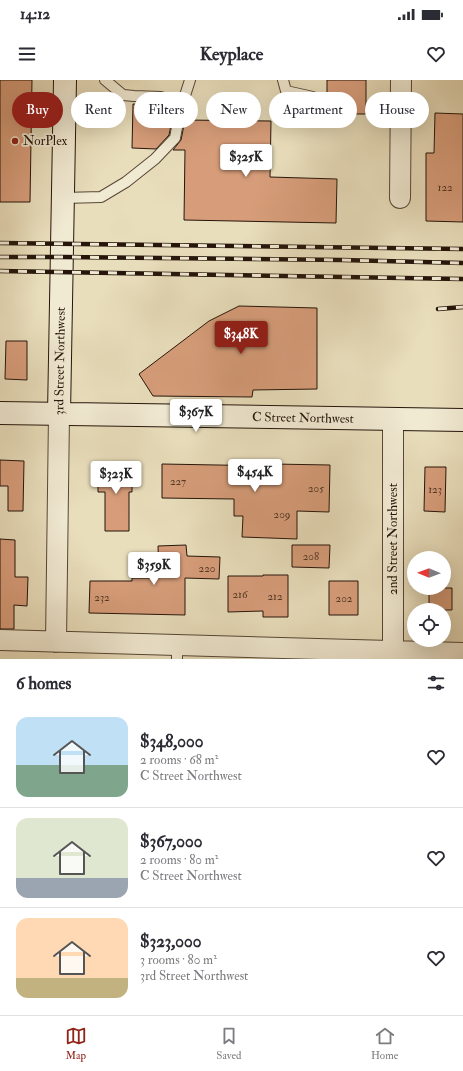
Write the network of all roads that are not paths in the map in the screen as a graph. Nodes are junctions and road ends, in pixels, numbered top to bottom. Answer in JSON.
{"nodes":[{"id":1,"x":65,"y":80,"type":"edge"},
{"id":2,"x":105,"y":80,"type":"edge"},
{"id":3,"x":190,"y":80,"type":"edge"},
{"id":4,"x":283,"y":80,"type":"edge"},
{"id":5,"x":401,"y":80,"type":"edge"},
{"id":6,"x":186,"y":92,"type":"edge"},
{"id":7,"x":290,"y":92,"type":"edge"},
{"id":8,"x":134,"y":95,"type":"edge"},
{"id":9,"x":176,"y":128,"type":"edge"},
{"id":10,"x":63,"y":198,"type":"junction"},
{"id":11,"x":400,"y":198,"type":"dead end"},
{"id":12,"x":0,"y":413,"type":"edge"},
{"id":13,"x":59,"y":414,"type":"junction"},
{"id":14,"x":393,"y":419,"type":"junction"},
{"id":15,"x":463,"y":420,"type":"edge"},
{"id":16,"x":0,"y":640,"type":"edge"},
{"id":17,"x":56,"y":642,"type":"junction"},
{"id":18,"x":177,"y":652,"type":"edge"},
{"id":19,"x":463,"y":653,"type":"edge"},
{"id":20,"x":394,"y":655,"type":"edge"}],
"edges":[{"from":1,"to":10,"type":"street","name":"3rd Street Northwest"},
{"from":2,"to":8,"type":"lane"},
{"from":3,"to":6,"type":"lane"},
{"from":4,"to":7,"type":"lane"},
{"from":5,"to":11,"type":"street"},
{"from":9,"to":10,"type":"lane"},
{"from":10,"to":13,"type":"street","name":"3rd Street Northwest"},
{"from":12,"to":13,"type":"street","name":"C Street Northwest"},
{"from":13,"to":14,"type":"street","name":"C Street Northwest"},
{"from":13,"to":17,"type":"street","name":"3rd Street Northwest"},
{"from":14,"to":15,"type":"street","name":"C Street Northwest"},
{"from":14,"to":20,"type":"street","name":"2nd Street Northwest"},
{"from":16,"to":17,"type":"street"},
{"from":17,"to":18,"type":"street"},
{"from":18,"to":20,"type":"street"},
{"from":19,"to":20,"type":"street"}]}
